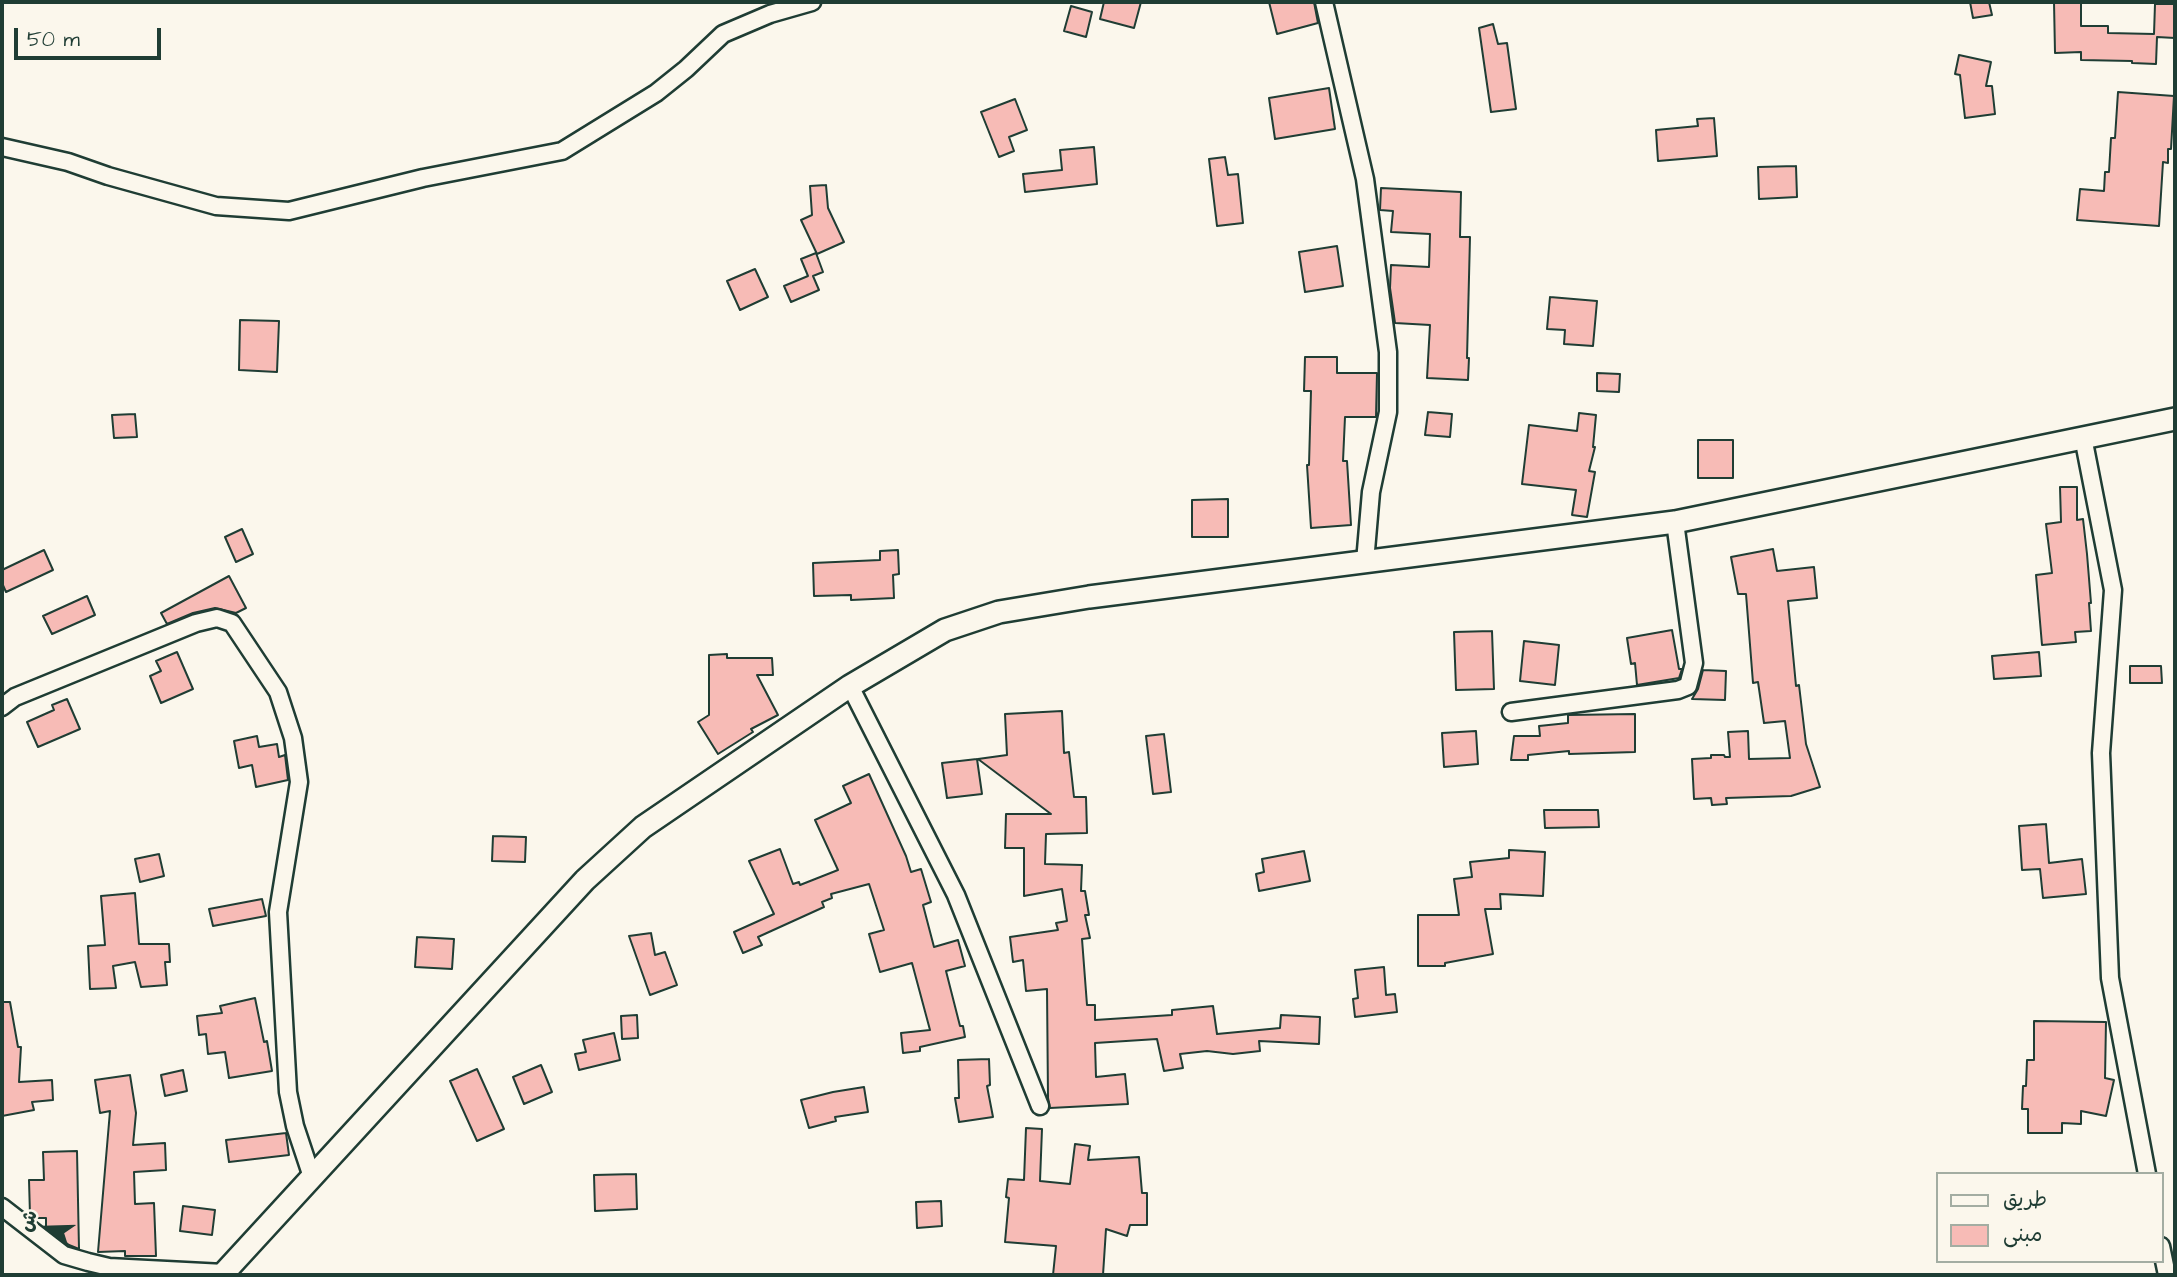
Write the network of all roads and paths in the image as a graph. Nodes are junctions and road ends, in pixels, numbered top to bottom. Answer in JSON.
{"nodes":[{"id":1,"x":812,"y":2,"type":"edge"},
{"id":2,"x":1324,"y":2,"type":"edge"},
{"id":3,"x":2,"y":147,"type":"edge"},
{"id":4,"x":2175,"y":419,"type":"edge"},
{"id":5,"x":2083,"y":438,"type":"junction"},
{"id":6,"x":1675,"y":522,"type":"junction"},
{"id":7,"x":1365,"y":562,"type":"junction"},
{"id":8,"x":850,"y":686,"type":"junction"},
{"id":9,"x":2,"y":707,"type":"edge"},
{"id":10,"x":1511,"y":712,"type":"dead end"},
{"id":11,"x":1040,"y":1105,"type":"dead end"},
{"id":12,"x":2147,"y":1172,"type":"edge"},
{"id":13,"x":312,"y":1177,"type":"junction"},
{"id":14,"x":2,"y":1207,"type":"edge"},
{"id":15,"x":2163,"y":1256,"type":"edge"},
{"id":16,"x":223,"y":1274,"type":"edge"},
{"id":17,"x":2167,"y":1275,"type":"edge"}],
"edges":[{"from":1,"to":3,"type":"street"},
{"from":2,"to":7,"type":"street"},
{"from":4,"to":5,"type":"main road"},
{"from":5,"to":6,"type":"main road"},
{"from":5,"to":12,"type":"street"},
{"from":6,"to":7,"type":"main road"},
{"from":6,"to":10,"type":"street"},
{"from":7,"to":8,"type":"main road"},
{"from":8,"to":11,"type":"street"},
{"from":8,"to":13,"type":"main road"},
{"from":9,"to":13,"type":"street"},
{"from":13,"to":16,"type":"main road"},
{"from":14,"to":16,"type":"street"},
{"from":15,"to":17,"type":"street"}]}
